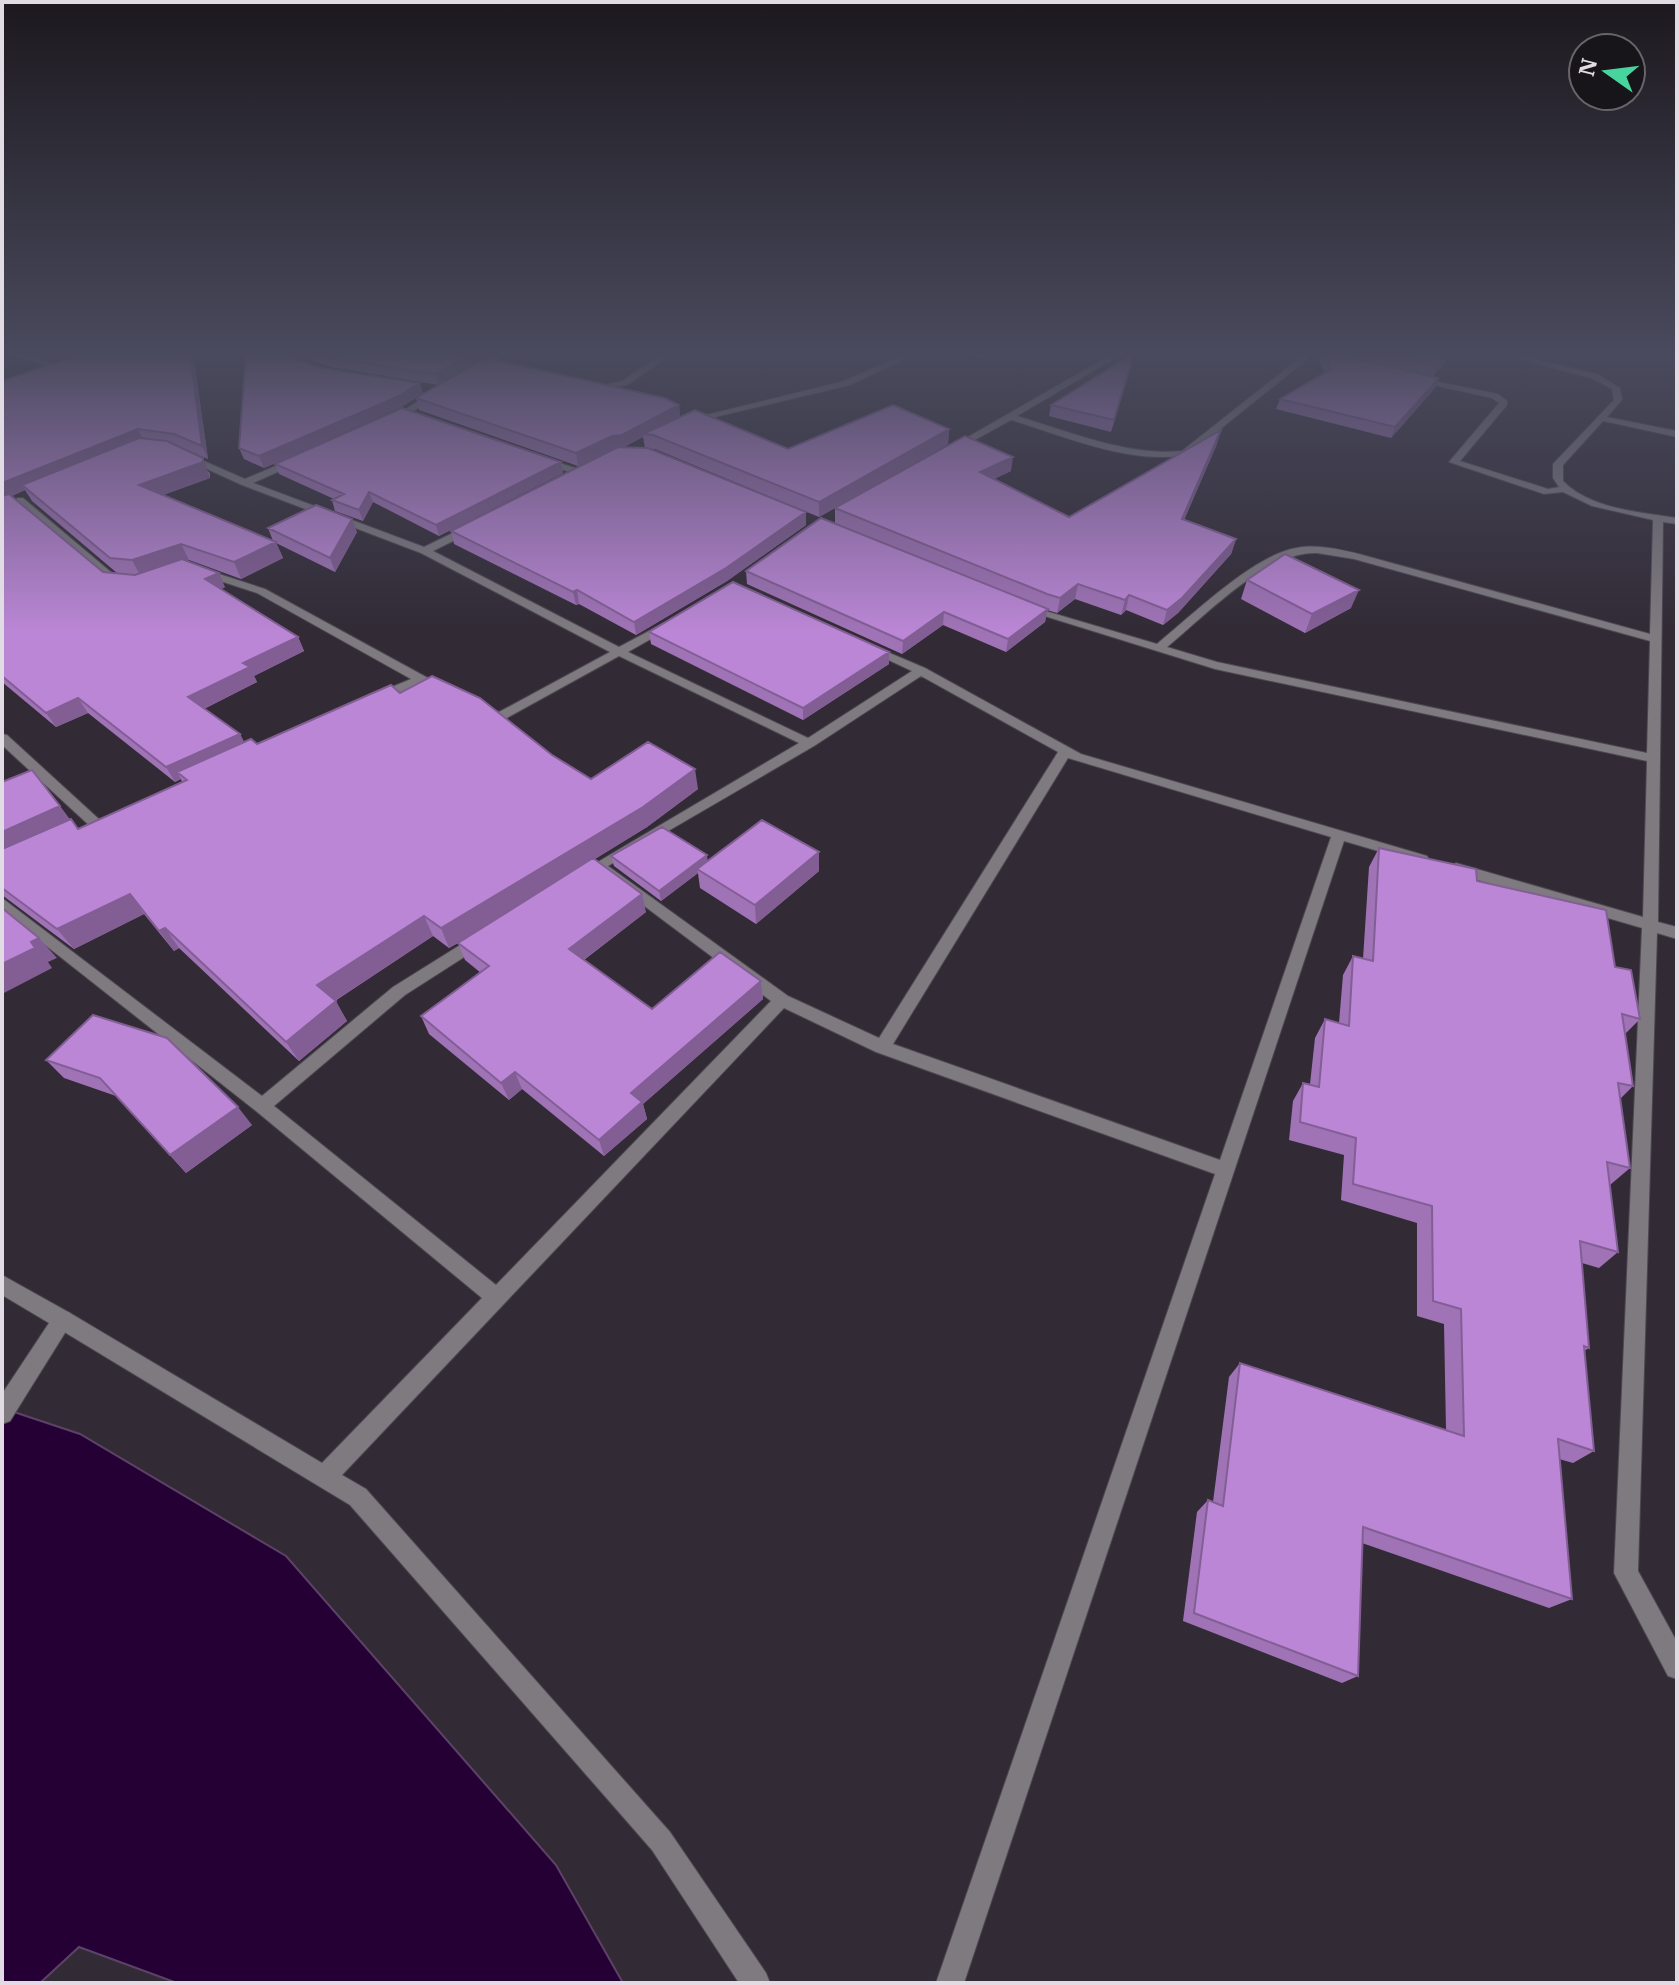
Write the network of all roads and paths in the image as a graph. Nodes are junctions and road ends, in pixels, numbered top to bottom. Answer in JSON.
{"nodes":[{"id":1,"x":959,"y":446,"type":"edge"},
{"id":2,"x":1109,"y":446,"type":"edge"},
{"id":3,"x":1194,"y":446,"type":"edge"},
{"id":4,"x":1468,"y":446,"type":"edge"},
{"id":5,"x":1575,"y":446,"type":"edge"},
{"id":6,"x":177,"y":452,"type":"edge"},
{"id":7,"x":942,"y":455,"type":"edge"},
{"id":8,"x":303,"y":457,"type":"edge"},
{"id":9,"x":535,"y":457,"type":"edge"},
{"id":10,"x":605,"y":460,"type":"edge"},
{"id":11,"x":579,"y":472,"type":"junction"},
{"id":12,"x":565,"y":480,"type":"edge"},
{"id":13,"x":245,"y":483,"type":"junction"},
{"id":14,"x":1566,"y":489,"type":"junction"},
{"id":15,"x":35,"y":494,"type":"edge"},
{"id":16,"x":1658,"y":518,"type":"junction"},
{"id":17,"x":1677,"y":521,"type":"edge"},
{"id":18,"x":481,"y":522,"type":"edge"},
{"id":19,"x":425,"y":551,"type":"junction"},
{"id":20,"x":190,"y":566,"type":"edge"},
{"id":21,"x":128,"y":582,"type":"edge"},
{"id":22,"x":1010,"y":602,"type":"edge"},
{"id":23,"x":683,"y":616,"type":"edge"},
{"id":24,"x":1655,"y":639,"type":"junction"},
{"id":25,"x":863,"y":645,"type":"edge"},
{"id":26,"x":1159,"y":648,"type":"junction"},
{"id":27,"x":621,"y":653,"type":"junction"},
{"id":28,"x":921,"y":671,"type":"junction"},
{"id":29,"x":420,"y":679,"type":"junction"},
{"id":30,"x":364,"y":704,"type":"edge"},
{"id":31,"x":2,"y":738,"type":"edge"},
{"id":32,"x":809,"y":743,"type":"junction"},
{"id":33,"x":1065,"y":752,"type":"junction"},
{"id":34,"x":1653,"y":758,"type":"junction"},
{"id":35,"x":110,"y":818,"type":"edge"},
{"id":36,"x":1339,"y":834,"type":"junction"},
{"id":37,"x":2,"y":903,"type":"edge"},
{"id":38,"x":1650,"y":925,"type":"junction"},
{"id":39,"x":492,"y":933,"type":"edge"},
{"id":40,"x":1677,"y":933,"type":"edge"},
{"id":41,"x":782,"y":1000,"type":"junction"},
{"id":42,"x":882,"y":1047,"type":"junction"},
{"id":43,"x":262,"y":1106,"type":"junction"},
{"id":44,"x":1226,"y":1170,"type":"junction"},
{"id":45,"x":2,"y":1284,"type":"edge"},
{"id":46,"x":497,"y":1298,"type":"junction"},
{"id":47,"x":63,"y":1320,"type":"junction"},
{"id":48,"x":2,"y":1413,"type":"edge"},
{"id":49,"x":324,"y":1477,"type":"junction"},
{"id":50,"x":1677,"y":1667,"type":"edge"},
{"id":51,"x":756,"y":1983,"type":"edge"},
{"id":52,"x":950,"y":1983,"type":"edge"}],
"edges":[{"from":1,"to":7,"type":"street"},
{"from":2,"to":3,"type":"street"},
{"from":4,"to":14,"type":"street"},
{"from":5,"to":14,"type":"street"},
{"from":6,"to":13,"type":"street"},
{"from":8,"to":13,"type":"street"},
{"from":9,"to":11,"type":"street"},
{"from":10,"to":11,"type":"street"},
{"from":11,"to":12,"type":"street"},
{"from":13,"to":19,"type":"street"},
{"from":14,"to":16,"type":"street"},
{"from":15,"to":21,"type":"street"},
{"from":16,"to":17,"type":"street"},
{"from":16,"to":24,"type":"street"},
{"from":18,"to":19,"type":"street"},
{"from":19,"to":27,"type":"street"},
{"from":20,"to":29,"type":"street"},
{"from":22,"to":26,"type":"street"},
{"from":23,"to":27,"type":"street"},
{"from":24,"to":26,"type":"street"},
{"from":24,"to":34,"type":"street"},
{"from":25,"to":28,"type":"street"},
{"from":26,"to":34,"type":"street"},
{"from":27,"to":29,"type":"street"},
{"from":27,"to":32,"type":"street"},
{"from":28,"to":32,"type":"street"},
{"from":28,"to":33,"type":"street"},
{"from":29,"to":30,"type":"street"},
{"from":31,"to":35,"type":"street"},
{"from":32,"to":41,"type":"street"},
{"from":33,"to":36,"type":"street"},
{"from":33,"to":42,"type":"street"},
{"from":34,"to":38,"type":"street"},
{"from":36,"to":38,"type":"street"},
{"from":36,"to":44,"type":"street"},
{"from":37,"to":43,"type":"street"},
{"from":38,"to":40,"type":"street"},
{"from":38,"to":50,"type":"street"},
{"from":39,"to":43,"type":"street"},
{"from":41,"to":42,"type":"street"},
{"from":41,"to":46,"type":"street"},
{"from":42,"to":44,"type":"street"},
{"from":43,"to":46,"type":"street"},
{"from":44,"to":52,"type":"street"},
{"from":45,"to":47,"type":"street"},
{"from":46,"to":49,"type":"street"},
{"from":47,"to":48,"type":"street"},
{"from":47,"to":49,"type":"street"},
{"from":49,"to":51,"type":"street"}]}
